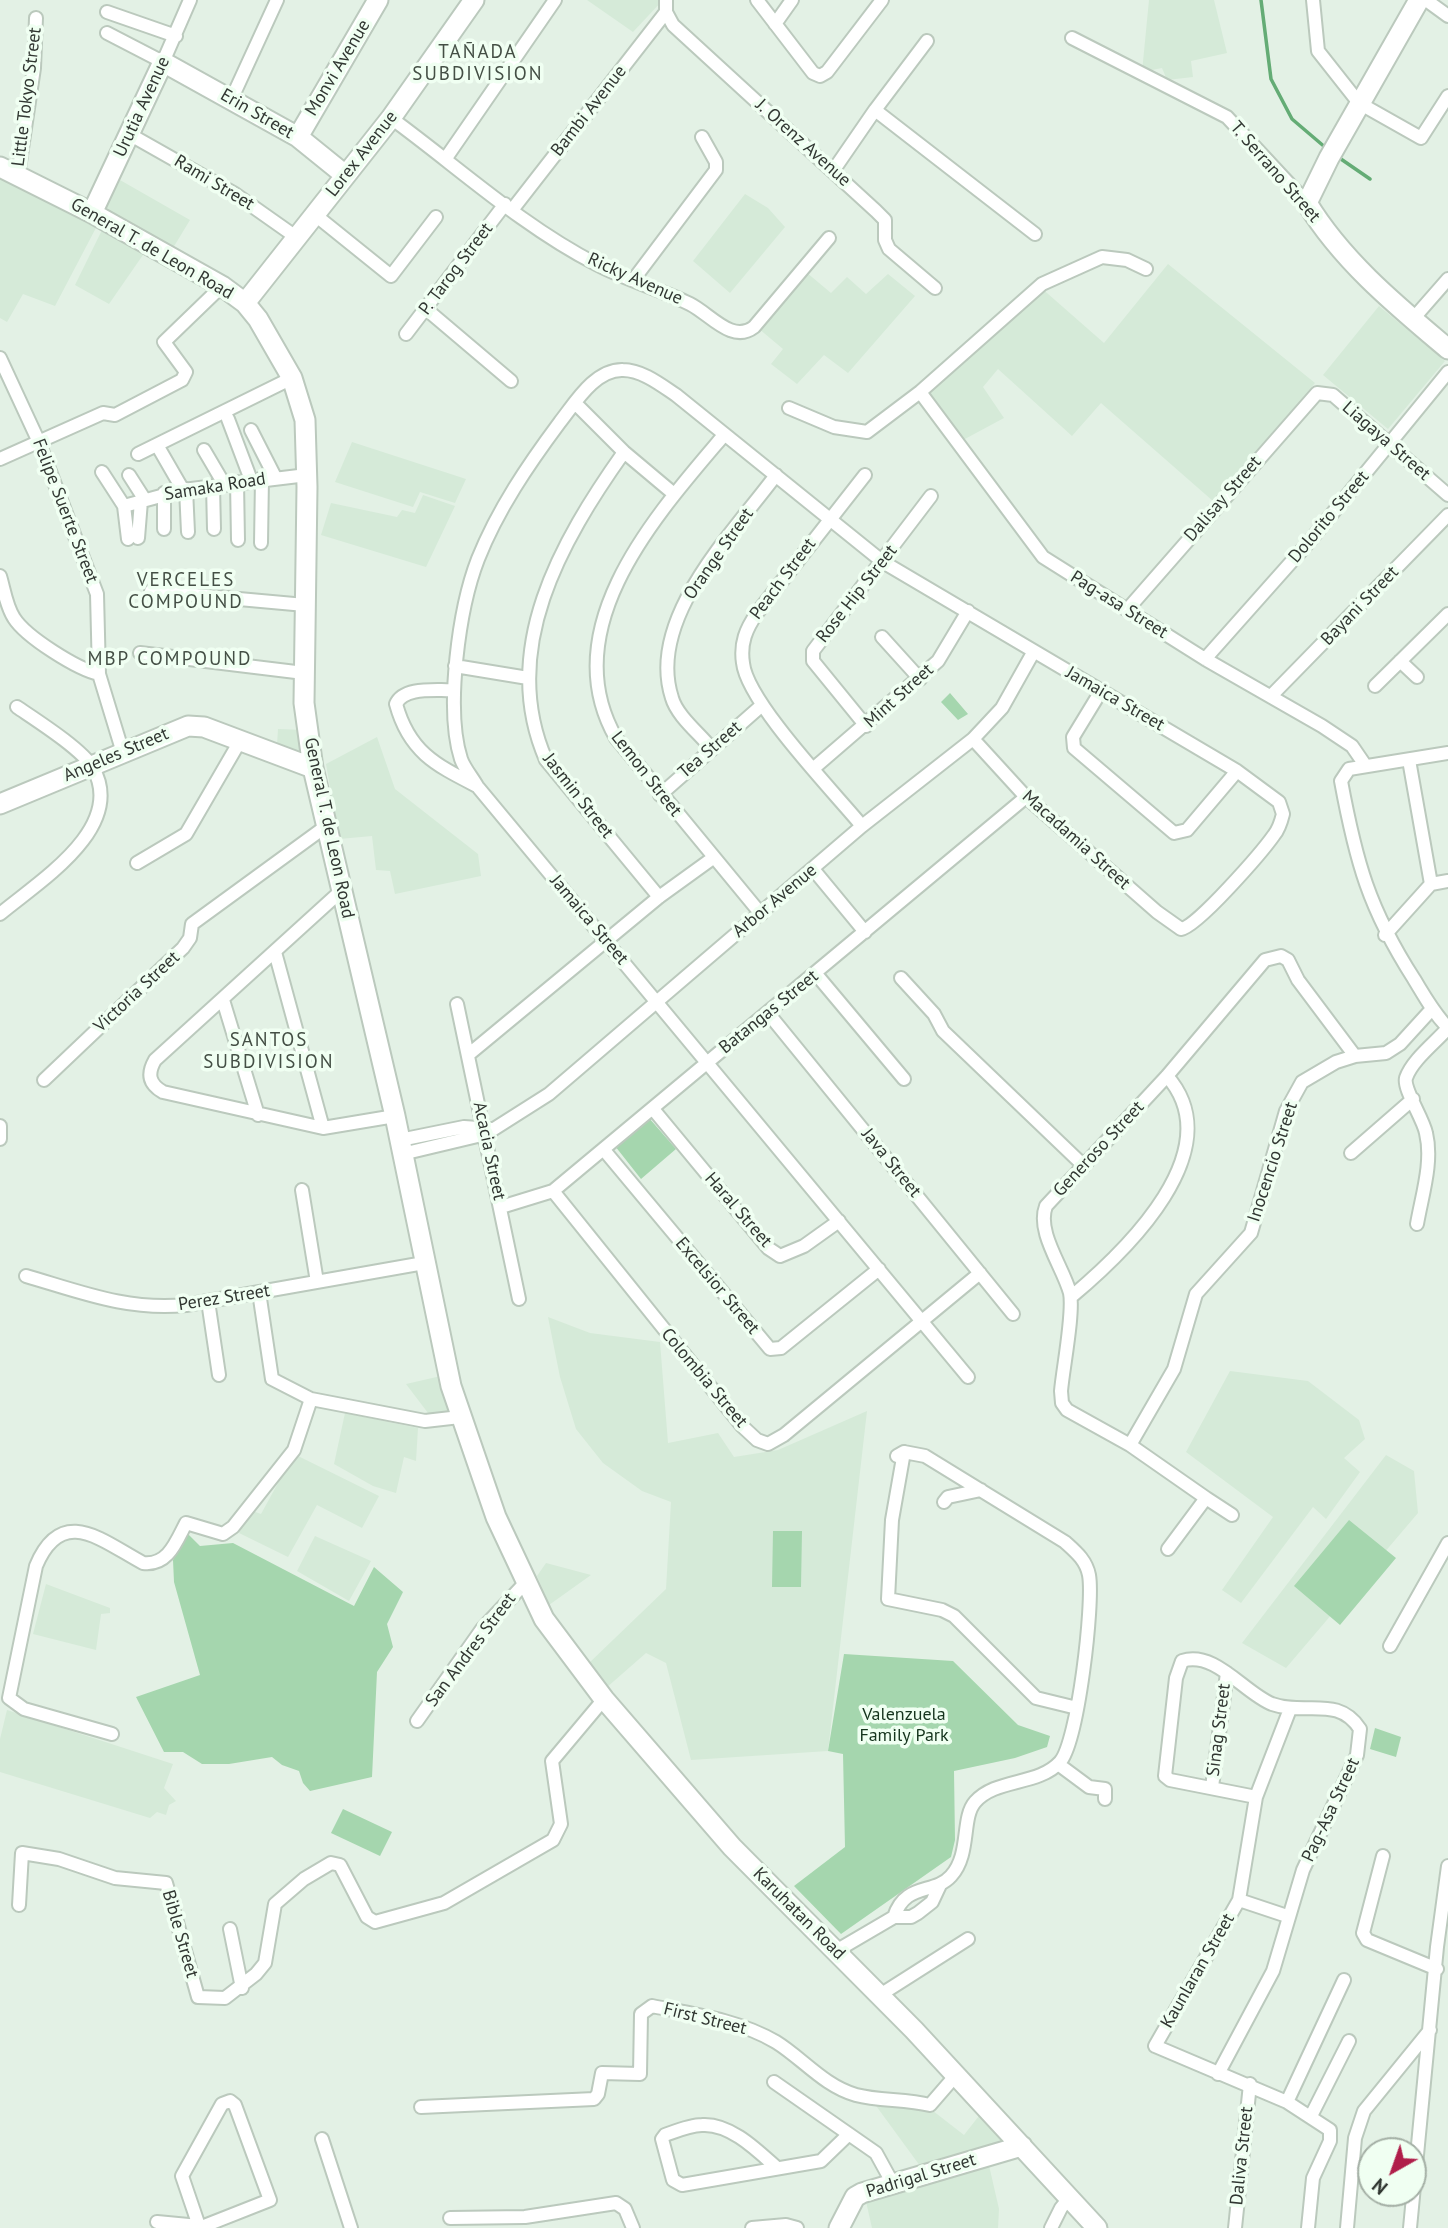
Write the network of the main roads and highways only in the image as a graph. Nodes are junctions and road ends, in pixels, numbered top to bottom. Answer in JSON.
{"nodes":[{"id":1,"x":378,"y":0,"type":"edge"},
{"id":2,"x":474,"y":0,"type":"edge"},
{"id":3,"x":1419,"y":0,"type":"edge"},
{"id":4,"x":163,"y":61,"type":"joint"},
{"id":5,"x":298,"y":137,"type":"junction"},
{"id":6,"x":9,"y":171,"type":"edge"},
{"id":7,"x":345,"y":176,"type":"junction"},
{"id":8,"x":92,"y":213,"type":"junction"},
{"id":9,"x":245,"y":303,"type":"junction"},
{"id":10,"x":1448,"y":349,"type":"edge"},
{"id":11,"x":313,"y":768,"type":"junction"},
{"id":12,"x":0,"y":804,"type":"edge"},
{"id":13,"x":527,"y":1581,"type":"joint"},
{"id":14,"x":1022,"y":2146,"type":"junction"},
{"id":15,"x":839,"y":2228,"type":"edge"},
{"id":16,"x":1097,"y":2228,"type":"edge"}],
"edges":[{"from":1,"to":5,"type":"main road","name":"Monvi Avenue"},
{"from":2,"to":7,"type":"main road","name":"Lorex Avenue"},
{"from":3,"to":10,"type":"main road","name":"T. Serrano Street"},
{"from":4,"to":5,"type":"main road","name":"Erin Street"},
{"from":4,"to":8,"type":"main road","name":"Urutia Avenue"},
{"from":5,"to":7,"type":"main road","name":"Erin Street"},
{"from":6,"to":8,"type":"main road","name":"General T. de Leon Road"},
{"from":7,"to":9,"type":"main road","name":"Lorex Avenue"},
{"from":8,"to":9,"type":"main road","name":"General T. de Leon Road"},
{"from":9,"to":11,"type":"main road","name":"General T. de Leon Road"},
{"from":11,"to":12,"type":"main road","name":"Angeles Street"},
{"from":11,"to":13,"type":"main road","name":"General T. de Leon Road"},
{"from":13,"to":14,"type":"main road","name":"Karuhatan Road"},
{"from":14,"to":15,"type":"main road","name":"Padrigal Street"},
{"from":14,"to":16,"type":"main road","name":"Karuhatan Road"}]}
